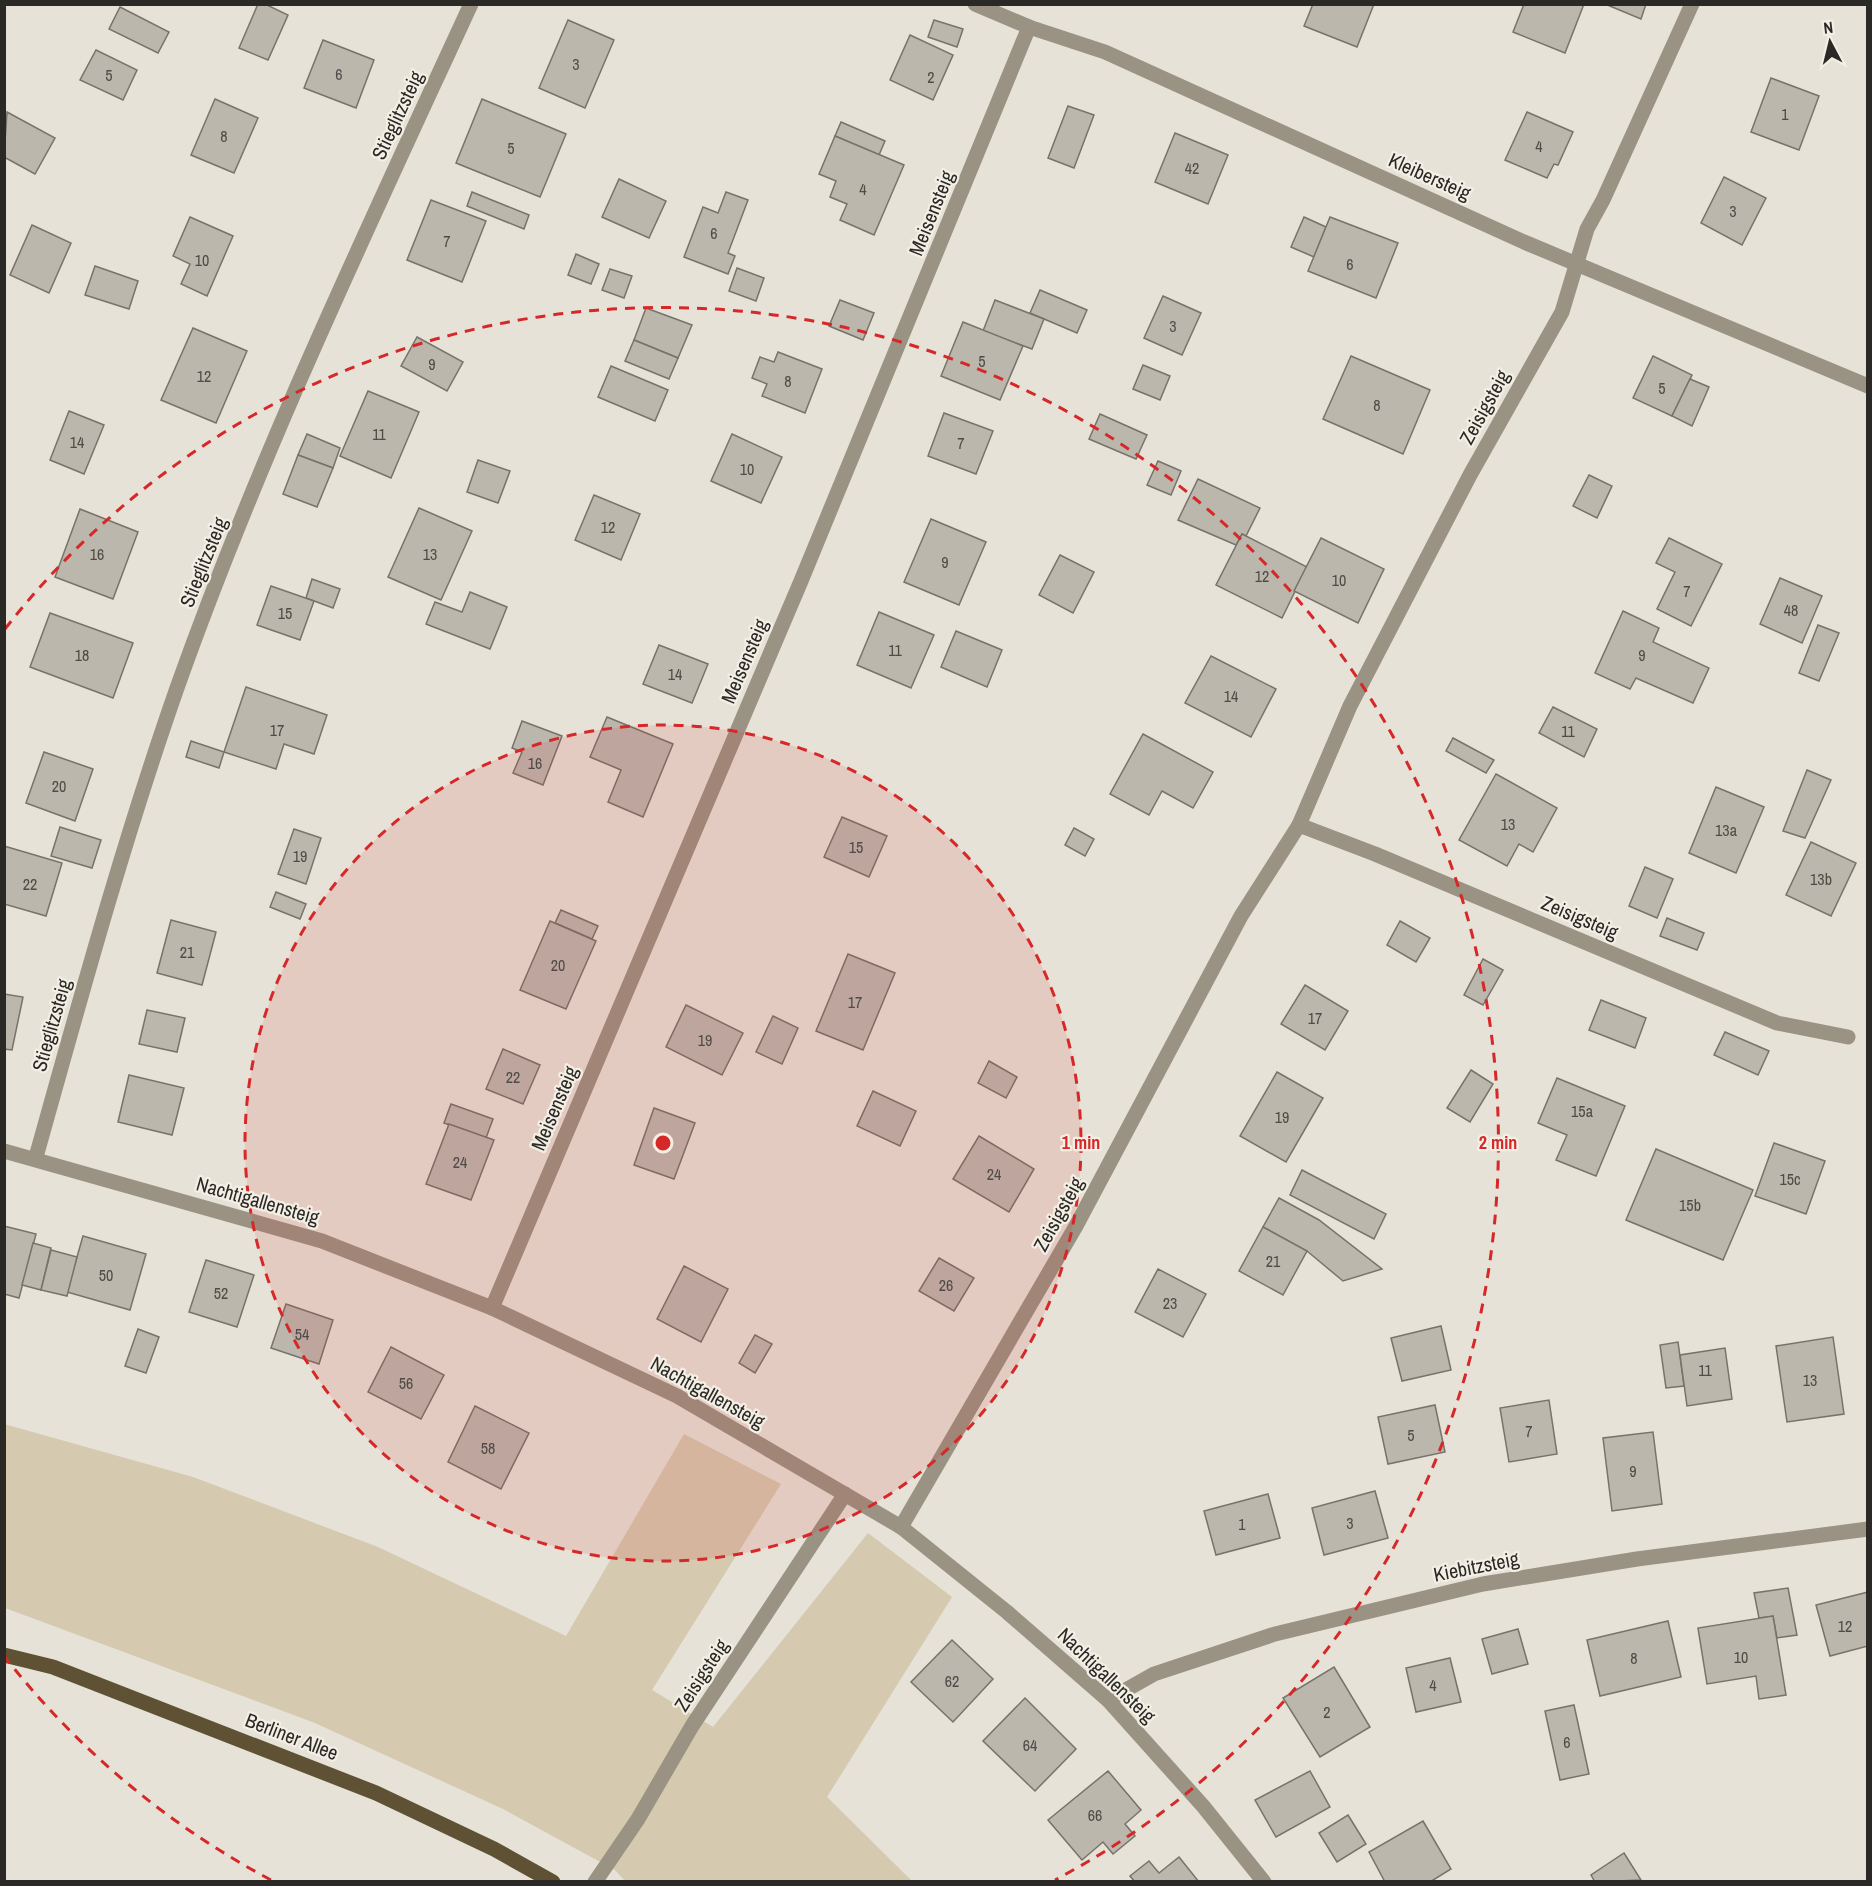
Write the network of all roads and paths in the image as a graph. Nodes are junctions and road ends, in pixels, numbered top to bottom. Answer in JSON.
{"nodes":[{"id":1,"x":471,"y":4,"type":"edge"},
{"id":2,"x":975,"y":4,"type":"edge"},
{"id":3,"x":1692,"y":4,"type":"edge"},
{"id":4,"x":1029,"y":27,"type":"junction"},
{"id":5,"x":1576,"y":264,"type":"junction"},
{"id":6,"x":1868,"y":386,"type":"edge"},
{"id":7,"x":1299,"y":825,"type":"junction"},
{"id":8,"x":1848,"y":1037,"type":"dead end"},
{"id":9,"x":4,"y":1150,"type":"edge"},
{"id":10,"x":36,"y":1157,"type":"junction"},
{"id":11,"x":492,"y":1308,"type":"junction"},
{"id":12,"x":845,"y":1494,"type":"junction"},
{"id":13,"x":901,"y":1527,"type":"junction"},
{"id":14,"x":1868,"y":1529,"type":"edge"},
{"id":15,"x":4,"y":1655,"type":"edge"},
{"id":16,"x":1108,"y":1700,"type":"junction"},
{"id":17,"x":553,"y":1881,"type":"edge"},
{"id":18,"x":595,"y":1881,"type":"edge"},
{"id":19,"x":1264,"y":1881,"type":"edge"}],
"edges":[{"from":1,"to":10,"type":"street","name":"Stieglitzsteig"},
{"from":2,"to":4,"type":"street","name":"Kleibersteig"},
{"from":3,"to":5,"type":"street","name":"Zeisigsteig"},
{"from":4,"to":5,"type":"street","name":"Kleibersteig"},
{"from":4,"to":11,"type":"street","name":"Meisensteig"},
{"from":5,"to":6,"type":"street","name":"Kleibersteig"},
{"from":5,"to":7,"type":"street","name":"Zeisigsteig"},
{"from":7,"to":8,"type":"street","name":"Zeisigsteig"},
{"from":7,"to":13,"type":"street","name":"Zeisigsteig"},
{"from":9,"to":10,"type":"street","name":"Nachtigallensteig"},
{"from":10,"to":11,"type":"street","name":"Nachtigallensteig"},
{"from":11,"to":12,"type":"street","name":"Nachtigallensteig"},
{"from":12,"to":13,"type":"street","name":"Nachtigallensteig"},
{"from":12,"to":18,"type":"street","name":"Zeisigsteig"},
{"from":13,"to":16,"type":"street","name":"Nachtigallensteig"},
{"from":14,"to":16,"type":"street","name":"Kiebitzsteig"},
{"from":15,"to":17,"type":"main road","name":"Berliner Allee"},
{"from":16,"to":19,"type":"street","name":"Nachtigallensteig"}]}
